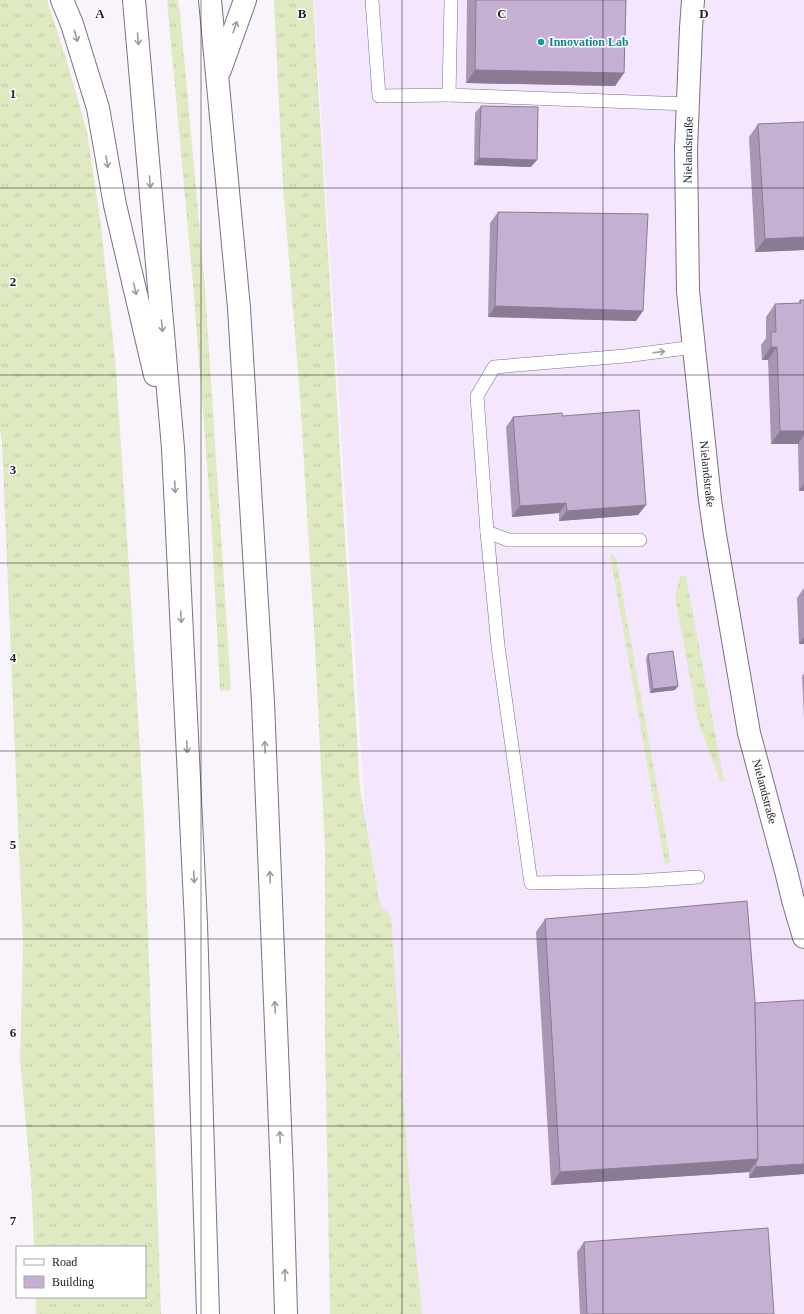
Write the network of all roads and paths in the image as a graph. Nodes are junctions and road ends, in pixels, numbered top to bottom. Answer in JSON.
{"nodes":[{"id":1,"x":62,"y":0,"type":"edge"},
{"id":2,"x":134,"y":0,"type":"edge"},
{"id":3,"x":210,"y":0,"type":"edge"},
{"id":4,"x":245,"y":0,"type":"edge"},
{"id":5,"x":372,"y":0,"type":"edge"},
{"id":6,"x":451,"y":0,"type":"edge"},
{"id":7,"x":693,"y":0,"type":"edge"},
{"id":8,"x":218,"y":77,"type":"junction"},
{"id":9,"x":449,"y":95,"type":"junction"},
{"id":10,"x":688,"y":104,"type":"junction"},
{"id":11,"x":694,"y":347,"type":"junction"},
{"id":12,"x":173,"y":448,"type":"junction"},
{"id":13,"x":487,"y":532,"type":"junction"},
{"id":14,"x":640,"y":540,"type":"dead end"},
{"id":15,"x":698,"y":877,"type":"dead end"},
{"id":16,"x":804,"y":937,"type":"edge"},
{"id":17,"x":208,"y":1314,"type":"edge"},
{"id":18,"x":286,"y":1314,"type":"edge"}],
"edges":[{"from":1,"to":12,"type":"main road","one_way":true},
{"from":2,"to":12,"type":"main road","one_way":true},
{"from":3,"to":8,"type":"main road"},
{"from":8,"to":4,"type":"main road","one_way":true},
{"from":5,"to":9,"type":"lane"},
{"from":6,"to":9,"type":"lane"},
{"from":7,"to":10,"type":"main road","name":"Nielandstraße"},
{"from":18,"to":8,"type":"main road","one_way":true},
{"from":9,"to":10,"type":"lane"},
{"from":10,"to":11,"type":"main road","name":"Nielandstraße"},
{"from":13,"to":11,"type":"lane","one_way":true},
{"from":11,"to":16,"type":"main road","name":"Nielandstraße"},
{"from":12,"to":17,"type":"main road","one_way":true},
{"from":13,"to":14,"type":"lane"},
{"from":13,"to":15,"type":"lane"}]}
